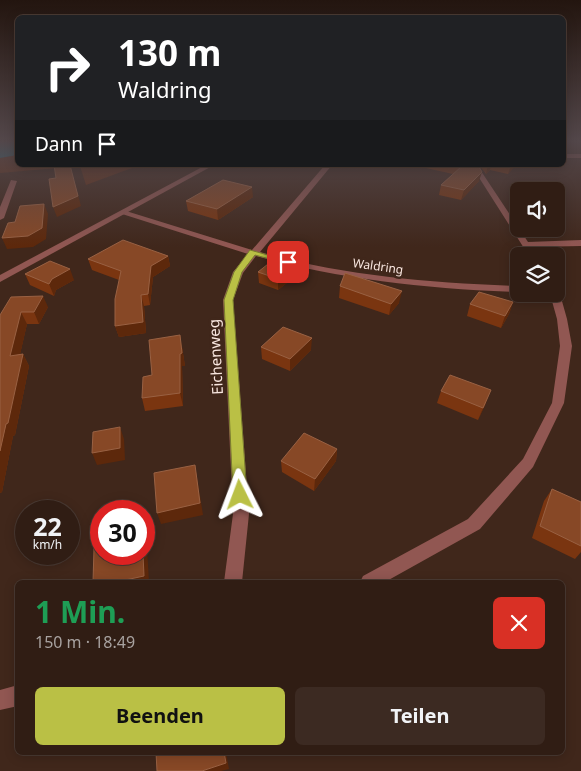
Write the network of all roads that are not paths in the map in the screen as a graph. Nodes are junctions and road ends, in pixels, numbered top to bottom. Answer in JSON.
{"nodes":[{"id":1,"x":190,"y":176,"type":"edge"},
{"id":2,"x":319,"y":176,"type":"edge"},
{"id":3,"x":481,"y":176,"type":"edge"},
{"id":4,"x":13,"y":181,"type":"dead end"},
{"id":5,"x":123,"y":213,"type":"junction"},
{"id":6,"x":0,"y":218,"type":"edge"},
{"id":7,"x":581,"y":243,"type":"edge"},
{"id":8,"x":526,"y":245,"type":"joint"},
{"id":9,"x":253,"y":252,"type":"junction"},
{"id":10,"x":0,"y":279,"type":"edge"},
{"id":11,"x":510,"y":289,"type":"edge"},
{"id":12,"x":557,"y":302,"type":"edge"},
{"id":13,"x":233,"y":580,"type":"edge"},
{"id":14,"x":373,"y":580,"type":"edge"},
{"id":15,"x":15,"y":696,"type":"edge"},
{"id":16,"x":0,"y":700,"type":"edge"}],
"edges":[{"from":1,"to":5,"type":"street"},
{"from":2,"to":9,"type":"street","name":"Eichenweg"},
{"from":3,"to":8,"type":"street"},
{"from":4,"to":6,"type":"street"},
{"from":5,"to":9,"type":"street","name":"Waldring"},
{"from":5,"to":10,"type":"street"},
{"from":7,"to":8,"type":"street"},
{"from":9,"to":11,"type":"street","name":"Waldring"},
{"from":9,"to":13,"type":"street","name":"Eichenweg"},
{"from":12,"to":14,"type":"street"},
{"from":15,"to":16,"type":"street"}]}
